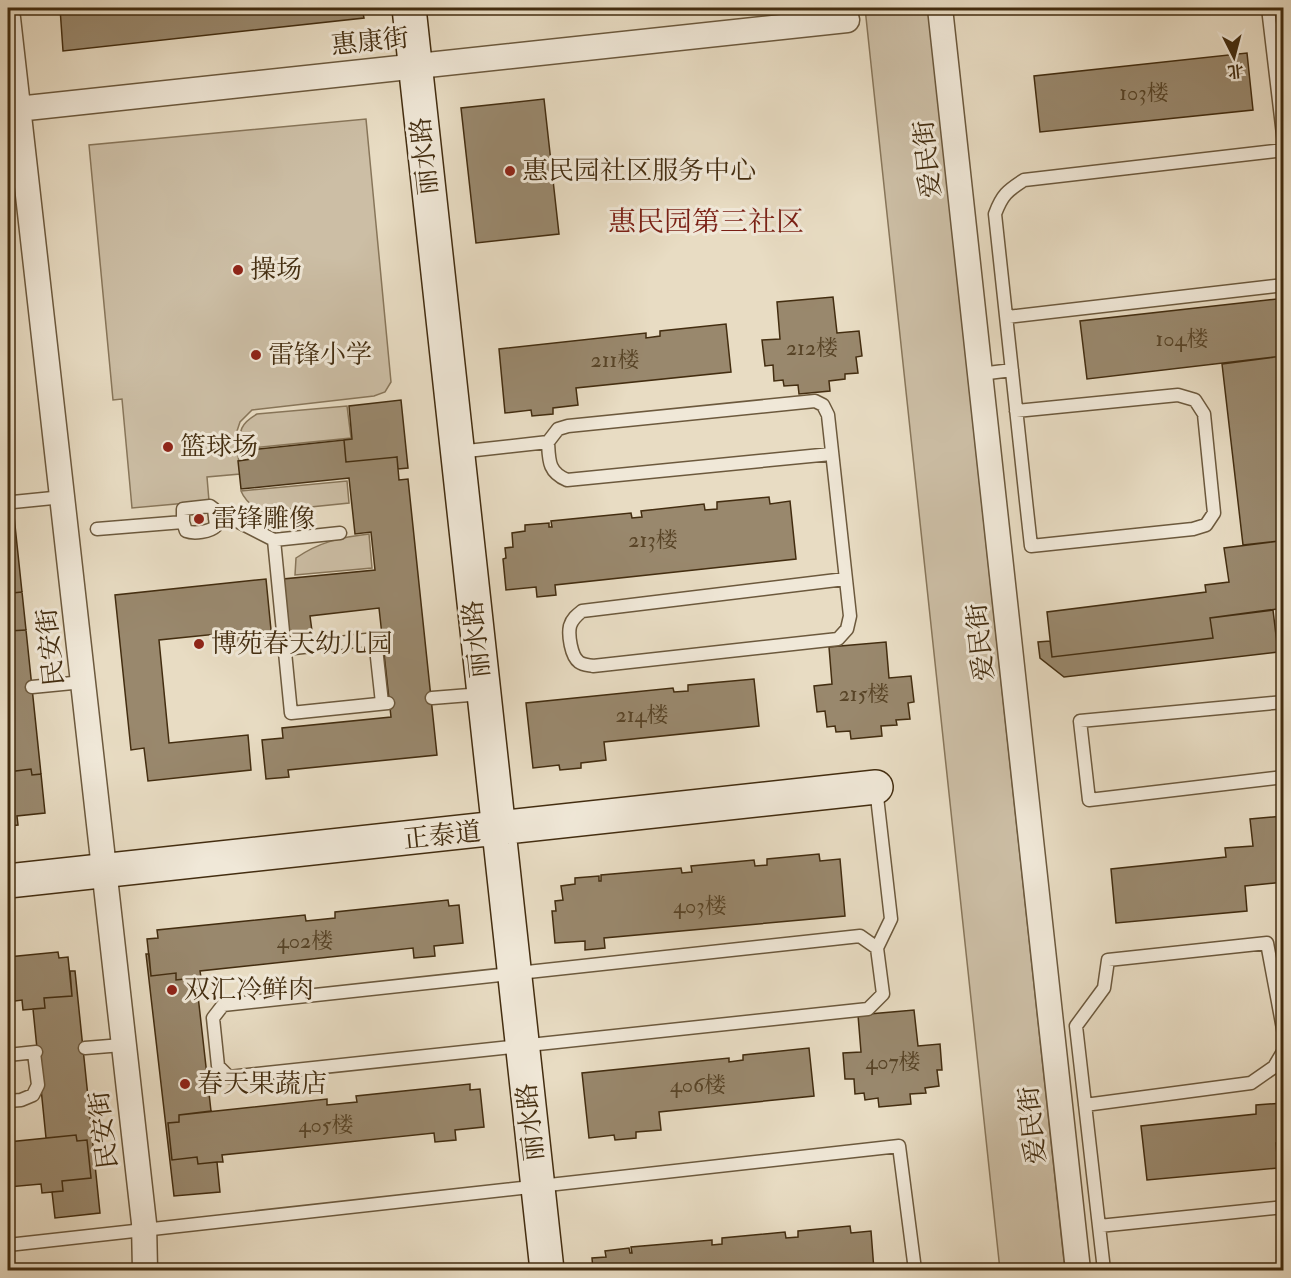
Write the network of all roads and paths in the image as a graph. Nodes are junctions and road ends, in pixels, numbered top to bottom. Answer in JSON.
{"nodes":[{"id":1,"x":409,"y":8,"type":"edge"},
{"id":2,"x":940,"y":8,"type":"edge"},
{"id":3,"x":1268,"y":8,"type":"edge"},
{"id":4,"x":8,"y":18,"type":"edge"},
{"id":5,"x":847,"y":20,"type":"dead end"},
{"id":6,"x":415,"y":66,"type":"junction"},
{"id":7,"x":12,"y":109,"type":"edge"},
{"id":8,"x":1284,"y":143,"type":"edge"},
{"id":9,"x":1284,"y":150,"type":"edge"},
{"id":10,"x":1284,"y":285,"type":"edge"},
{"id":11,"x":1006,"y":317,"type":"junction"},
{"id":12,"x":1012,"y":370,"type":"junction"},
{"id":13,"x":980,"y":374,"type":"junction"},
{"id":14,"x":1016,"y":411,"type":"junction"},
{"id":15,"x":548,"y":442,"type":"junction"},
{"id":16,"x":457,"y":452,"type":"junction"},
{"id":17,"x":831,"y":454,"type":"junction"},
{"id":18,"x":63,"y":497,"type":"junction"},
{"id":19,"x":13,"y":502,"type":"dead end"},
{"id":20,"x":215,"y":519,"type":"junction"},
{"id":21,"x":183,"y":522,"type":"junction"},
{"id":22,"x":97,"y":529,"type":"dead end"},
{"id":23,"x":340,"y":533,"type":"dead end"},
{"id":24,"x":274,"y":540,"type":"junction"},
{"id":25,"x":845,"y":579,"type":"junction"},
{"id":26,"x":285,"y":649,"type":"junction"},
{"id":27,"x":83,"y":682,"type":"junction"},
{"id":28,"x":32,"y":687,"type":"dead end"},
{"id":29,"x":483,"y":694,"type":"junction"},
{"id":30,"x":432,"y":698,"type":"dead end"},
{"id":31,"x":1284,"y":702,"type":"edge"},
{"id":32,"x":1284,"y":777,"type":"edge"},
{"id":33,"x":876,"y":787,"type":"joint"},
{"id":34,"x":498,"y":830,"type":"junction"},
{"id":35,"x":104,"y":871,"type":"junction"},
{"id":36,"x":8,"y":881,"type":"edge"},
{"id":37,"x":878,"y":948,"type":"junction"},
{"id":38,"x":514,"y":974,"type":"junction"},
{"id":39,"x":1284,"y":1034,"type":"edge"},
{"id":40,"x":122,"y":1045,"type":"junction"},
{"id":41,"x":522,"y":1046,"type":"junction"},
{"id":42,"x":85,"y":1048,"type":"dead end"},
{"id":43,"x":1284,"y":1050,"type":"edge"},
{"id":44,"x":8,"y":1055,"type":"edge"},
{"id":45,"x":8,"y":1101,"type":"edge"},
{"id":46,"x":1085,"y":1105,"type":"junction"},
{"id":47,"x":538,"y":1187,"type":"junction"},
{"id":48,"x":1284,"y":1207,"type":"edge"},
{"id":49,"x":1099,"y":1226,"type":"junction"},
{"id":50,"x":144,"y":1231,"type":"junction"},
{"id":51,"x":8,"y":1245,"type":"edge"},
{"id":52,"x":146,"y":1270,"type":"edge"},
{"id":53,"x":547,"y":1270,"type":"edge"},
{"id":54,"x":915,"y":1270,"type":"edge"},
{"id":55,"x":1078,"y":1270,"type":"edge"},
{"id":56,"x":1104,"y":1270,"type":"edge"}],
"edges":[{"from":1,"to":6,"type":"street","name":"丽水路"},
{"from":2,"to":13,"type":"street","name":"爱民街"},
{"from":3,"to":8,"type":"lane"},
{"from":4,"to":7,"type":"street","name":"民安街"},
{"from":5,"to":6,"type":"street","name":"惠康街"},
{"from":6,"to":7,"type":"street","name":"惠康街"},
{"from":6,"to":16,"type":"street","name":"丽水路"},
{"from":7,"to":18,"type":"street","name":"民安街"},
{"from":9,"to":11,"type":"lane"},
{"from":10,"to":11,"type":"lane"},
{"from":11,"to":12,"type":"lane"},
{"from":12,"to":13,"type":"lane"},
{"from":12,"to":14,"type":"lane"},
{"from":13,"to":55,"type":"street","name":"爱民街"},
{"from":14,"to":14,"type":"lane"},
{"from":15,"to":16,"type":"lane"},
{"from":15,"to":17,"type":"lane"},
{"from":15,"to":17,"type":"lane"},
{"from":16,"to":29,"type":"street","name":"丽水路"},
{"from":17,"to":25,"type":"lane"},
{"from":18,"to":19,"type":"lane"},
{"from":18,"to":27,"type":"street","name":"民安街"},
{"from":20,"to":21,"type":"lane"},
{"from":20,"to":21,"type":"lane"},
{"from":20,"to":24,"type":"lane"},
{"from":21,"to":22,"type":"lane"},
{"from":23,"to":24,"type":"lane"},
{"from":24,"to":26,"type":"lane"},
{"from":25,"to":25,"type":"lane"},
{"from":26,"to":26,"type":"lane"},
{"from":27,"to":28,"type":"lane"},
{"from":27,"to":35,"type":"street","name":"民安街"},
{"from":29,"to":30,"type":"lane"},
{"from":29,"to":34,"type":"street","name":"丽水路"},
{"from":31,"to":32,"type":"lane"},
{"from":33,"to":34,"type":"street","name":"正泰道"},
{"from":33,"to":37,"type":"lane"},
{"from":34,"to":35,"type":"street","name":"正泰道"},
{"from":34,"to":38,"type":"street","name":"丽水路"},
{"from":35,"to":36,"type":"street","name":"正泰道"},
{"from":35,"to":40,"type":"street","name":"民安街"},
{"from":37,"to":38,"type":"lane"},
{"from":37,"to":41,"type":"lane"},
{"from":38,"to":41,"type":"street","name":"丽水路"},
{"from":38,"to":41,"type":"lane"},
{"from":39,"to":46,"type":"lane"},
{"from":40,"to":42,"type":"lane"},
{"from":40,"to":50,"type":"street","name":"民安街"},
{"from":41,"to":47,"type":"street","name":"丽水路"},
{"from":43,"to":46,"type":"lane"},
{"from":44,"to":45,"type":"lane"},
{"from":46,"to":49,"type":"lane"},
{"from":47,"to":50,"type":"lane"},
{"from":47,"to":53,"type":"street","name":"丽水路"},
{"from":47,"to":54,"type":"lane"},
{"from":48,"to":49,"type":"lane"},
{"from":49,"to":56,"type":"lane"},
{"from":50,"to":51,"type":"lane"},
{"from":50,"to":52,"type":"street","name":"民安街"}]}
